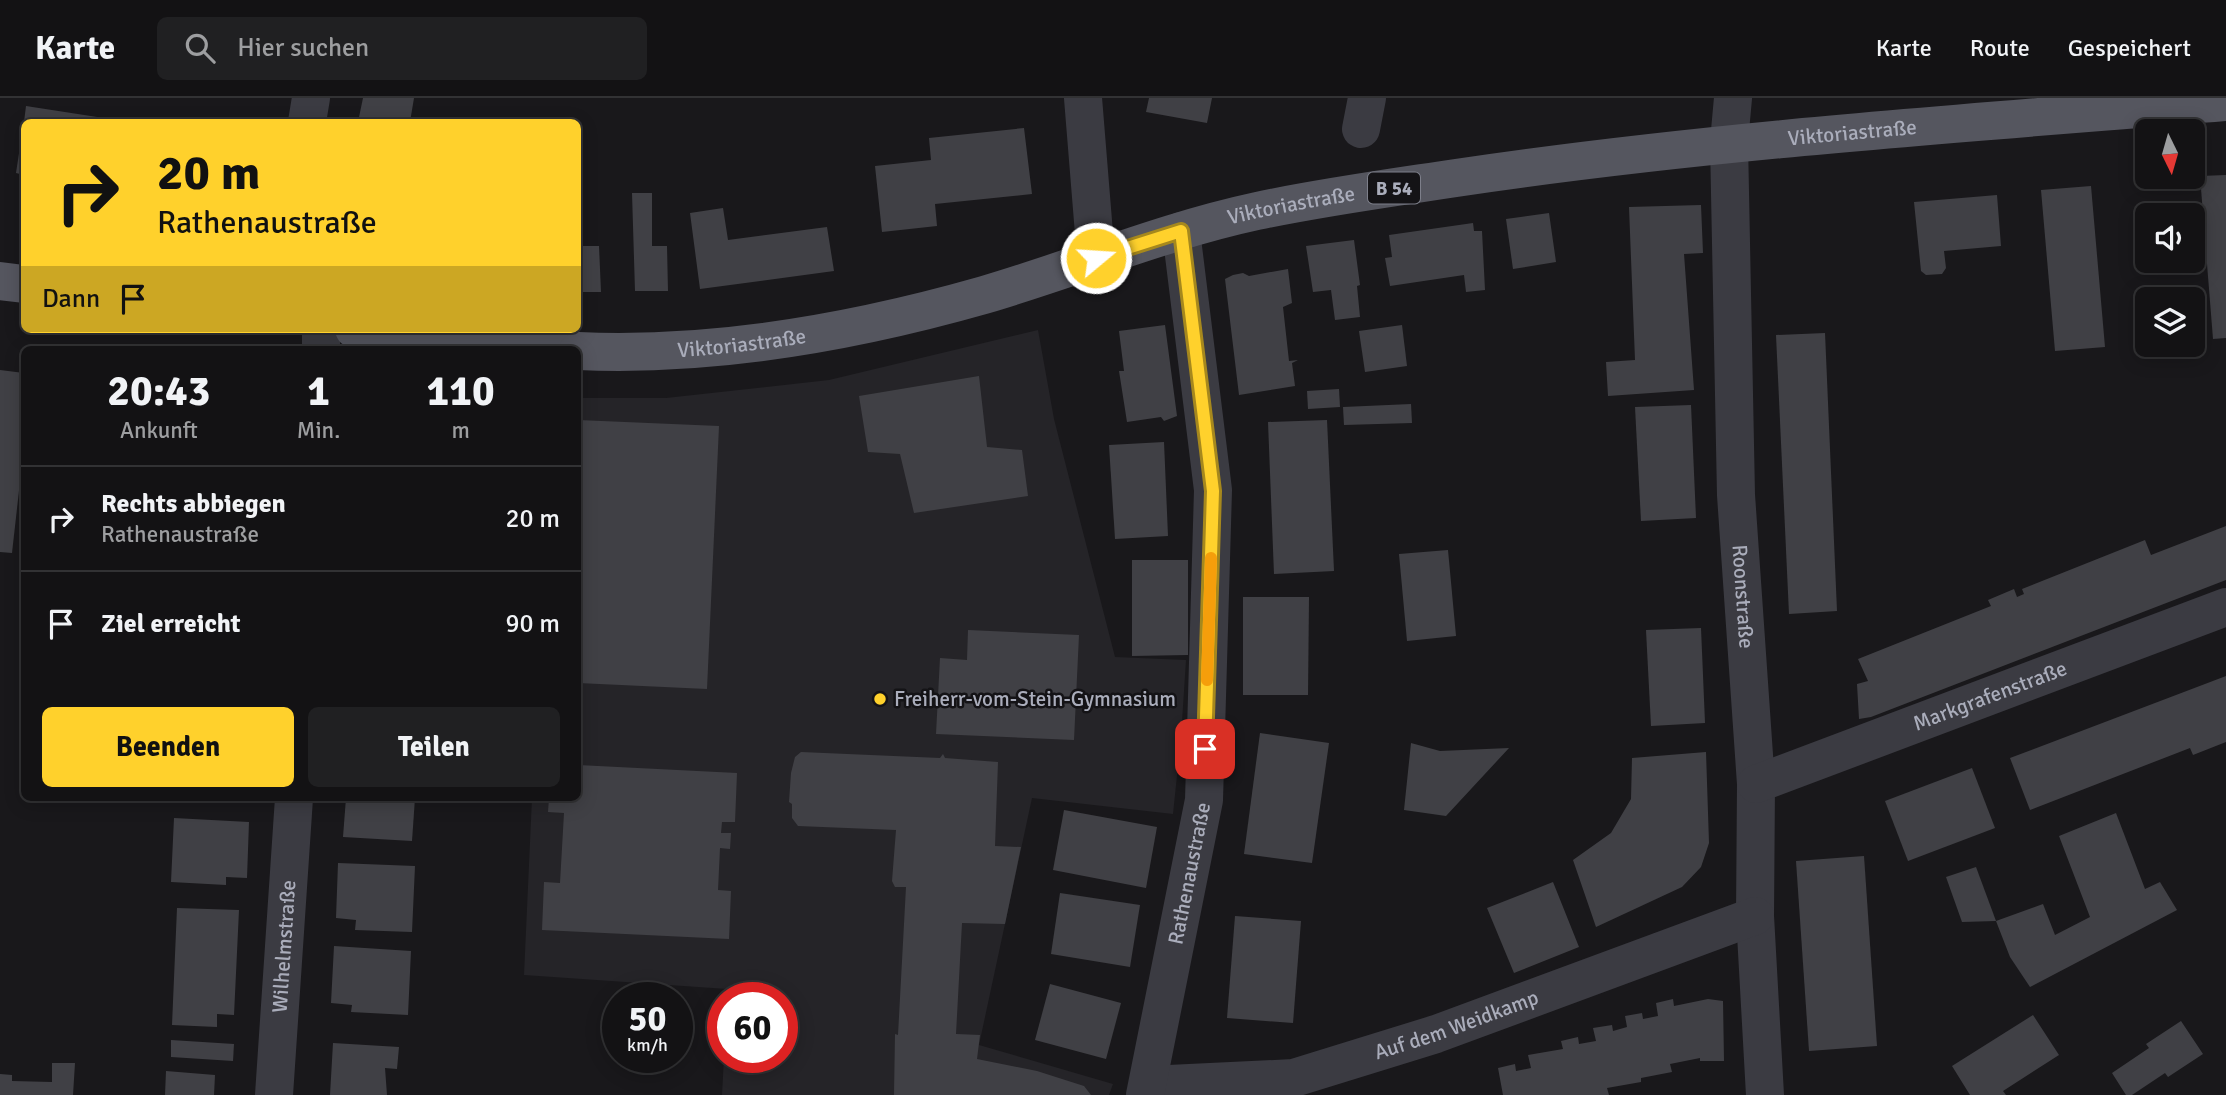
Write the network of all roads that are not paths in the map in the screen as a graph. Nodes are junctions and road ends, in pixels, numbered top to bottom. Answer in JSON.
{"nodes":[{"id":1,"x":311,"y":98,"type":"edge"},
{"id":2,"x":1083,"y":98,"type":"edge"},
{"id":3,"x":1733,"y":98,"type":"edge"},
{"id":4,"x":2226,"y":102,"type":"edge"},
{"id":5,"x":308,"y":119,"type":"edge"},
{"id":6,"x":1729,"y":142,"type":"junction"},
{"id":7,"x":1181,"y":231,"type":"junction"},
{"id":8,"x":1096,"y":258,"type":"junction"},
{"id":9,"x":0,"y":281,"type":"edge"},
{"id":10,"x":21,"y":284,"type":"edge"},
{"id":11,"x":385,"y":333,"type":"edge"},
{"id":12,"x":500,"y":346,"type":"edge"},
{"id":13,"x":581,"y":351,"type":"edge"},
{"id":14,"x":2226,"y":607,"type":"edge"},
{"id":15,"x":1756,"y":784,"type":"junction"},
{"id":16,"x":295,"y":801,"type":"edge"},
{"id":17,"x":1755,"y":916,"type":"junction"},
{"id":18,"x":1146,"y":1090,"type":"edge"},
{"id":19,"x":274,"y":1095,"type":"edge"},
{"id":20,"x":1765,"y":1095,"type":"edge"}],
"edges":[{"from":1,"to":5,"type":"street"},
{"from":2,"to":8,"type":"street"},
{"from":3,"to":6,"type":"street","name":"Roonstraße"},
{"from":4,"to":6,"type":"main road","name":"Viktoriastraße","number":"B 54"},
{"from":6,"to":7,"type":"main road","name":"Viktoriastraße","number":"B 54"},
{"from":6,"to":15,"type":"street","name":"Roonstraße"},
{"from":7,"to":8,"type":"main road","name":"Viktoriastraße","number":"B 54"},
{"from":7,"to":18,"type":"street","name":"Rathenaustraße"},
{"from":8,"to":13,"type":"main road","name":"Viktoriastraße","number":"B 54"},
{"from":9,"to":10,"type":"main road"},
{"from":11,"to":12,"type":"main road"},
{"from":14,"to":15,"type":"street","name":"Markgrafenstraße"},
{"from":15,"to":17,"type":"street","name":"Roonstraße"},
{"from":16,"to":19,"type":"street","name":"Wilhelmstraße"},
{"from":17,"to":18,"type":"street","name":"Auf dem Weidkamp"},
{"from":17,"to":20,"type":"street","name":"Roonstraße"}]}
